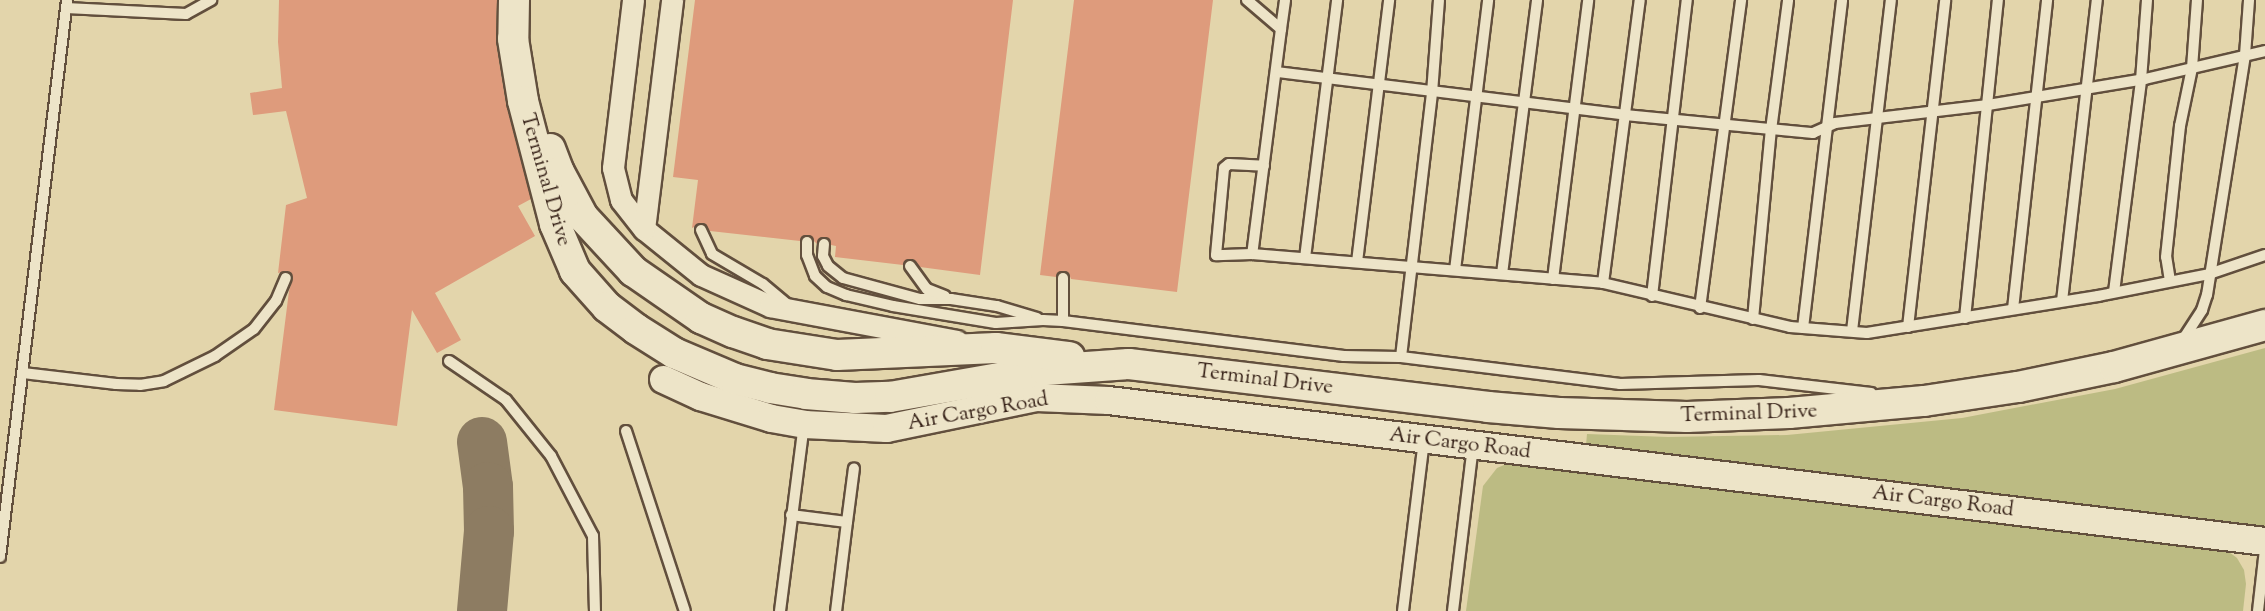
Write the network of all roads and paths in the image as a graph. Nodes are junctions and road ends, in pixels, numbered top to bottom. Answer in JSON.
{"nodes":[{"id":1,"x":211,"y":0,"type":"edge"},
{"id":2,"x":514,"y":0,"type":"edge"},
{"id":3,"x":521,"y":0,"type":"edge"},
{"id":4,"x":633,"y":0,"type":"edge"},
{"id":5,"x":672,"y":0,"type":"edge"},
{"id":6,"x":1247,"y":0,"type":"edge"},
{"id":7,"x":1285,"y":0,"type":"edge"},
{"id":8,"x":1337,"y":0,"type":"edge"},
{"id":9,"x":1389,"y":0,"type":"edge"},
{"id":10,"x":1439,"y":0,"type":"edge"},
{"id":11,"x":1488,"y":0,"type":"edge"},
{"id":12,"x":1537,"y":0,"type":"edge"},
{"id":13,"x":1588,"y":0,"type":"edge"},
{"id":14,"x":1640,"y":0,"type":"edge"},
{"id":15,"x":1687,"y":0,"type":"edge"},
{"id":16,"x":1741,"y":0,"type":"edge"},
{"id":17,"x":1788,"y":0,"type":"edge"},
{"id":18,"x":1842,"y":0,"type":"edge"},
{"id":19,"x":1891,"y":0,"type":"edge"},
{"id":20,"x":1946,"y":0,"type":"edge"},
{"id":21,"x":1998,"y":0,"type":"edge"},
{"id":22,"x":2047,"y":0,"type":"edge"},
{"id":23,"x":2097,"y":0,"type":"edge"},
{"id":24,"x":2147,"y":0,"type":"edge"},
{"id":25,"x":2197,"y":0,"type":"edge"},
{"id":26,"x":2249,"y":0,"type":"edge"},
{"id":27,"x":67,"y":4,"type":"edge"},
{"id":28,"x":1281,"y":29,"type":"junction"},
{"id":29,"x":2265,"y":51,"type":"edge"},
{"id":30,"x":2245,"y":55,"type":"junction"},
{"id":31,"x":2192,"y":68,"type":"junction"},
{"id":32,"x":1276,"y":72,"type":"junction"},
{"id":33,"x":1328,"y":79,"type":"junction"},
{"id":34,"x":2141,"y":80,"type":"junction"},
{"id":35,"x":1379,"y":86,"type":"junction"},
{"id":36,"x":2085,"y":89,"type":"junction"},
{"id":37,"x":1432,"y":93,"type":"junction"},
{"id":38,"x":2037,"y":97,"type":"junction"},
{"id":39,"x":1476,"y":98,"type":"junction"},
{"id":40,"x":1524,"y":104,"type":"junction"},
{"id":41,"x":1988,"y":105,"type":"junction"},
{"id":42,"x":1574,"y":109,"type":"junction"},
{"id":43,"x":1932,"y":112,"type":"junction"},
{"id":44,"x":1625,"y":115,"type":"junction"},
{"id":45,"x":1878,"y":119,"type":"junction"},
{"id":46,"x":1673,"y":121,"type":"junction"},
{"id":47,"x":1725,"y":126,"type":"junction"},
{"id":48,"x":1825,"y":128,"type":"junction"},
{"id":49,"x":1772,"y":130,"type":"junction"},
{"id":50,"x":1264,"y":166,"type":"junction"},
{"id":51,"x":644,"y":229,"type":"junction"},
{"id":52,"x":701,"y":230,"type":"dead end"},
{"id":53,"x":807,"y":242,"type":"dead end"},
{"id":54,"x":824,"y":244,"type":"dead end"},
{"id":55,"x":1252,"y":254,"type":"junction"},
{"id":56,"x":2265,"y":255,"type":"edge"},
{"id":57,"x":1305,"y":258,"type":"junction"},
{"id":58,"x":1357,"y":262,"type":"junction"},
{"id":59,"x":910,"y":266,"type":"dead end"},
{"id":60,"x":1412,"y":266,"type":"junction"},
{"id":61,"x":1455,"y":270,"type":"junction"},
{"id":62,"x":1502,"y":274,"type":"junction"},
{"id":63,"x":2209,"y":274,"type":"junction"},
{"id":64,"x":286,"y":278,"type":"dead end"},
{"id":65,"x":1063,"y":278,"type":"dead end"},
{"id":66,"x":1553,"y":279,"type":"junction"},
{"id":67,"x":2170,"y":281,"type":"junction"},
{"id":68,"x":1603,"y":283,"type":"junction"},
{"id":69,"x":2114,"y":292,"type":"junction"},
{"id":70,"x":1652,"y":296,"type":"junction"},
{"id":71,"x":951,"y":299,"type":"junction"},
{"id":72,"x":2062,"y":301,"type":"junction"},
{"id":73,"x":1700,"y":308,"type":"junction"},
{"id":74,"x":2013,"y":309,"type":"junction"},
{"id":75,"x":798,"y":313,"type":"junction"},
{"id":76,"x":1965,"y":318,"type":"junction"},
{"id":77,"x":1753,"y":319,"type":"junction"},
{"id":78,"x":1043,"y":320,"type":"junction"},
{"id":79,"x":1063,"y":321,"type":"junction"},
{"id":80,"x":2265,"y":325,"type":"edge"},
{"id":81,"x":1908,"y":327,"type":"junction"},
{"id":82,"x":1803,"y":328,"type":"junction"},
{"id":83,"x":1852,"y":332,"type":"junction"},
{"id":84,"x":996,"y":348,"type":"junction"},
{"id":85,"x":2175,"y":351,"type":"junction"},
{"id":86,"x":1401,"y":357,"type":"junction"},
{"id":87,"x":449,"y":361,"type":"dead end"},
{"id":88,"x":1129,"y":364,"type":"junction"},
{"id":89,"x":23,"y":373,"type":"junction"},
{"id":90,"x":663,"y":379,"type":"dead end"},
{"id":91,"x":1924,"y":401,"type":"junction"},
{"id":92,"x":804,"y":424,"type":"junction"},
{"id":93,"x":626,"y":430,"type":"dead end"},
{"id":94,"x":1424,"y":439,"type":"junction"},
{"id":95,"x":1473,"y":445,"type":"junction"},
{"id":96,"x":854,"y":468,"type":"dead end"},
{"id":97,"x":791,"y":515,"type":"junction"},
{"id":98,"x":847,"y":522,"type":"junction"},
{"id":99,"x":2265,"y":541,"type":"edge"},
{"id":100,"x":2265,"y":550,"type":"edge"},
{"id":101,"x":0,"y":557,"type":"edge"},
{"id":102,"x":595,"y":611,"type":"edge"},
{"id":103,"x":685,"y":611,"type":"edge"},
{"id":104,"x":780,"y":611,"type":"edge"},
{"id":105,"x":836,"y":611,"type":"edge"},
{"id":106,"x":1403,"y":611,"type":"edge"},
{"id":107,"x":1453,"y":611,"type":"edge"},
{"id":108,"x":2258,"y":611,"type":"edge"}],
"edges":[{"from":1,"to":27,"type":"lane"},
{"from":2,"to":88,"type":"main road","name":"Terminal Drive"},
{"from":3,"to":84,"type":"main road"},
{"from":4,"to":51,"type":"street"},
{"from":5,"to":51,"type":"street"},
{"from":6,"to":28,"type":"lane"},
{"from":7,"to":28,"type":"lane"},
{"from":8,"to":33,"type":"lane"},
{"from":9,"to":35,"type":"lane"},
{"from":10,"to":37,"type":"lane"},
{"from":11,"to":39,"type":"lane"},
{"from":12,"to":40,"type":"lane"},
{"from":13,"to":42,"type":"lane"},
{"from":14,"to":44,"type":"lane"},
{"from":15,"to":46,"type":"lane"},
{"from":16,"to":47,"type":"lane"},
{"from":17,"to":49,"type":"lane"},
{"from":18,"to":48,"type":"lane"},
{"from":19,"to":45,"type":"lane"},
{"from":20,"to":43,"type":"lane"},
{"from":21,"to":41,"type":"lane"},
{"from":22,"to":38,"type":"lane"},
{"from":23,"to":36,"type":"lane"},
{"from":24,"to":34,"type":"lane"},
{"from":25,"to":31,"type":"lane"},
{"from":26,"to":30,"type":"lane"},
{"from":27,"to":89,"type":"lane"},
{"from":28,"to":32,"type":"lane"},
{"from":29,"to":30,"type":"lane"},
{"from":30,"to":31,"type":"lane"},
{"from":30,"to":63,"type":"lane"},
{"from":31,"to":34,"type":"lane"},
{"from":31,"to":67,"type":"lane"},
{"from":32,"to":33,"type":"lane"},
{"from":32,"to":50,"type":"lane"},
{"from":33,"to":35,"type":"lane"},
{"from":33,"to":57,"type":"lane"},
{"from":34,"to":36,"type":"lane"},
{"from":34,"to":69,"type":"lane"},
{"from":35,"to":37,"type":"lane"},
{"from":35,"to":58,"type":"lane"},
{"from":36,"to":38,"type":"lane"},
{"from":36,"to":72,"type":"lane"},
{"from":37,"to":39,"type":"lane"},
{"from":37,"to":60,"type":"lane"},
{"from":38,"to":41,"type":"lane"},
{"from":38,"to":74,"type":"lane"},
{"from":39,"to":40,"type":"lane"},
{"from":39,"to":61,"type":"lane"},
{"from":40,"to":42,"type":"lane"},
{"from":40,"to":62,"type":"lane"},
{"from":41,"to":43,"type":"lane"},
{"from":41,"to":76,"type":"lane"},
{"from":42,"to":44,"type":"lane"},
{"from":42,"to":66,"type":"lane"},
{"from":43,"to":45,"type":"lane"},
{"from":43,"to":81,"type":"lane"},
{"from":44,"to":46,"type":"lane"},
{"from":44,"to":68,"type":"lane"},
{"from":45,"to":48,"type":"lane"},
{"from":45,"to":83,"type":"lane"},
{"from":46,"to":47,"type":"lane"},
{"from":46,"to":70,"type":"lane"},
{"from":47,"to":49,"type":"lane"},
{"from":47,"to":73,"type":"lane"},
{"from":48,"to":49,"type":"lane"},
{"from":48,"to":82,"type":"lane"},
{"from":49,"to":77,"type":"lane"},
{"from":50,"to":55,"type":"lane"},
{"from":50,"to":55,"type":"lane"},
{"from":51,"to":75,"type":"street"},
{"from":52,"to":75,"type":"lane"},
{"from":53,"to":78,"type":"lane"},
{"from":54,"to":71,"type":"lane"},
{"from":55,"to":57,"type":"lane"},
{"from":56,"to":63,"type":"lane"},
{"from":57,"to":58,"type":"lane"},
{"from":58,"to":60,"type":"lane"},
{"from":59,"to":71,"type":"lane"},
{"from":60,"to":61,"type":"lane"},
{"from":60,"to":86,"type":"lane"},
{"from":61,"to":62,"type":"lane"},
{"from":62,"to":66,"type":"lane"},
{"from":63,"to":67,"type":"lane"},
{"from":63,"to":85,"type":"lane"},
{"from":64,"to":89,"type":"lane"},
{"from":65,"to":79,"type":"lane"},
{"from":66,"to":68,"type":"lane"},
{"from":67,"to":69,"type":"lane"},
{"from":68,"to":70,"type":"lane"},
{"from":69,"to":72,"type":"lane"},
{"from":70,"to":73,"type":"lane"},
{"from":71,"to":78,"type":"lane"},
{"from":72,"to":74,"type":"lane"},
{"from":73,"to":77,"type":"lane"},
{"from":74,"to":76,"type":"lane"},
{"from":75,"to":84,"type":"street"},
{"from":76,"to":81,"type":"lane"},
{"from":77,"to":82,"type":"lane"},
{"from":78,"to":79,"type":"lane"},
{"from":79,"to":86,"type":"lane"},
{"from":80,"to":85,"type":"main road","name":"Terminal Drive"},
{"from":81,"to":83,"type":"lane"},
{"from":82,"to":83,"type":"lane"},
{"from":84,"to":88,"type":"main road"},
{"from":85,"to":91,"type":"main road","name":"Terminal Drive"},
{"from":86,"to":91,"type":"lane"},
{"from":87,"to":102,"type":"lane"},
{"from":88,"to":91,"type":"main road","name":"Terminal Drive"},
{"from":89,"to":101,"type":"lane"},
{"from":90,"to":92,"type":"street","name":"Air Cargo Road"},
{"from":92,"to":94,"type":"street","name":"Air Cargo Road"},
{"from":92,"to":97,"type":"lane"},
{"from":93,"to":103,"type":"lane"},
{"from":94,"to":95,"type":"street","name":"Air Cargo Road"},
{"from":94,"to":106,"type":"lane"},
{"from":95,"to":99,"type":"street","name":"Air Cargo Road"},
{"from":95,"to":107,"type":"lane"},
{"from":96,"to":98,"type":"lane"},
{"from":97,"to":98,"type":"lane"},
{"from":97,"to":104,"type":"lane"},
{"from":98,"to":105,"type":"lane"},
{"from":100,"to":108,"type":"lane"}]}
